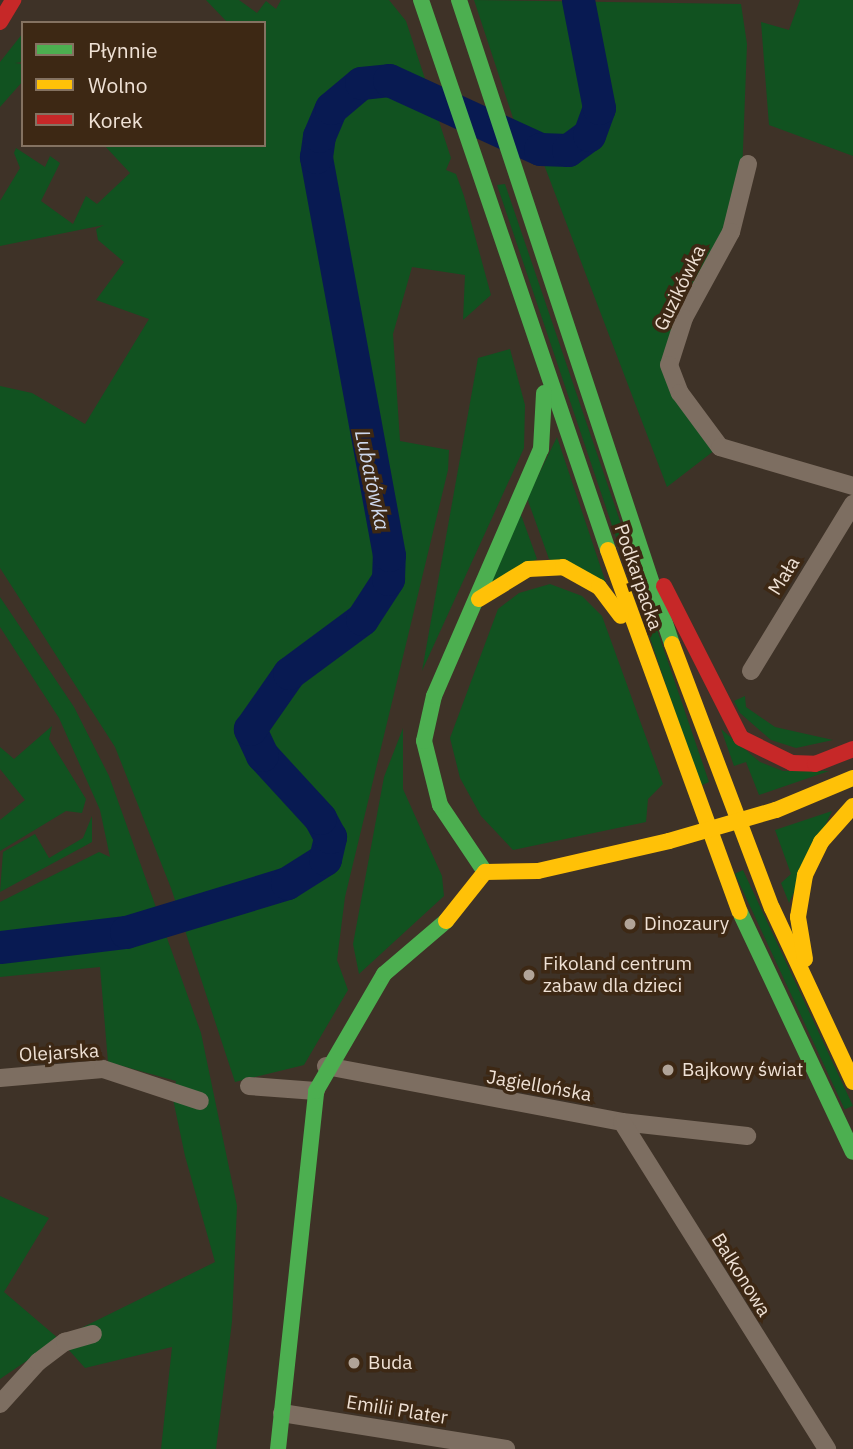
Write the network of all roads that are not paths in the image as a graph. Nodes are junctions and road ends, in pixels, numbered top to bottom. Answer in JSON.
{"nodes":[{"id":1,"x":13,"y":0,"type":"edge"},
{"id":2,"x":459,"y":0,"type":"edge"},
{"id":3,"x":424,"y":8,"type":"edge"},
{"id":4,"x":0,"y":22,"type":"edge"},
{"id":5,"x":748,"y":164,"type":"dead end"},
{"id":6,"x":538,"y":353,"type":"junction"},
{"id":7,"x":853,"y":486,"type":"edge"},
{"id":8,"x":853,"y":504,"type":"edge"},
{"id":9,"x":639,"y":550,"type":"junction"},
{"id":10,"x":478,"y":600,"type":"junction"},
{"id":11,"x":638,"y":640,"type":"junction"},
{"id":12,"x":751,"y":671,"type":"dead end"},
{"id":13,"x":853,"y":749,"type":"edge"},
{"id":14,"x":853,"y":778,"type":"edge"},
{"id":15,"x":853,"y":806,"type":"edge"},
{"id":16,"x":485,"y":872,"type":"junction"},
{"id":17,"x":810,"y":991,"type":"junction"},
{"id":18,"x":326,"y":1066,"type":"junction"},
{"id":19,"x":0,"y":1078,"type":"edge"},
{"id":20,"x":853,"y":1082,"type":"edge"},
{"id":21,"x":249,"y":1086,"type":"dead end"},
{"id":22,"x":316,"y":1091,"type":"junction"},
{"id":23,"x":200,"y":1101,"type":"dead end"},
{"id":24,"x":622,"y":1122,"type":"junction"},
{"id":25,"x":747,"y":1136,"type":"dead end"},
{"id":26,"x":853,"y":1152,"type":"edge"},
{"id":27,"x":93,"y":1334,"type":"dead end"},
{"id":28,"x":0,"y":1404,"type":"edge"},
{"id":29,"x":282,"y":1413,"type":"junction"},
{"id":30,"x":278,"y":1449,"type":"edge"},
{"id":31,"x":506,"y":1449,"type":"edge"},
{"id":32,"x":827,"y":1449,"type":"edge"}],
"edges":[{"from":1,"to":4,"type":"main road"},
{"from":2,"to":9,"type":"main road","name":"Podkarpacka"},
{"from":3,"to":6,"type":"main road","name":"Podkarpacka"},
{"from":5,"to":7,"type":"street","name":"Guzikówka"},
{"from":6,"to":10,"type":"main road"},
{"from":6,"to":11,"type":"main road","name":"Podkarpacka"},
{"from":8,"to":12,"type":"street","name":"Mała"},
{"from":9,"to":13,"type":"main road"},
{"from":9,"to":17,"type":"main road","name":"Podkarpacka"},
{"from":10,"to":11,"type":"main road"},
{"from":10,"to":16,"type":"main road"},
{"from":11,"to":26,"type":"main road","name":"Podkarpacka"},
{"from":14,"to":16,"type":"main road"},
{"from":15,"to":17,"type":"main road"},
{"from":16,"to":18,"type":"main road"},
{"from":17,"to":20,"type":"main road","name":"Podkarpacka"},
{"from":18,"to":22,"type":"main road"},
{"from":18,"to":24,"type":"street","name":"Jagiellońska"},
{"from":19,"to":23,"type":"street","name":"Olejarska"},
{"from":21,"to":22,"type":"street"},
{"from":22,"to":29,"type":"main road"},
{"from":24,"to":25,"type":"street","name":"Jagiellońska"},
{"from":24,"to":32,"type":"street","name":"Balkonowa"},
{"from":27,"to":28,"type":"street"},
{"from":29,"to":30,"type":"main road"},
{"from":29,"to":31,"type":"street","name":"Emilii Plater"}]}
